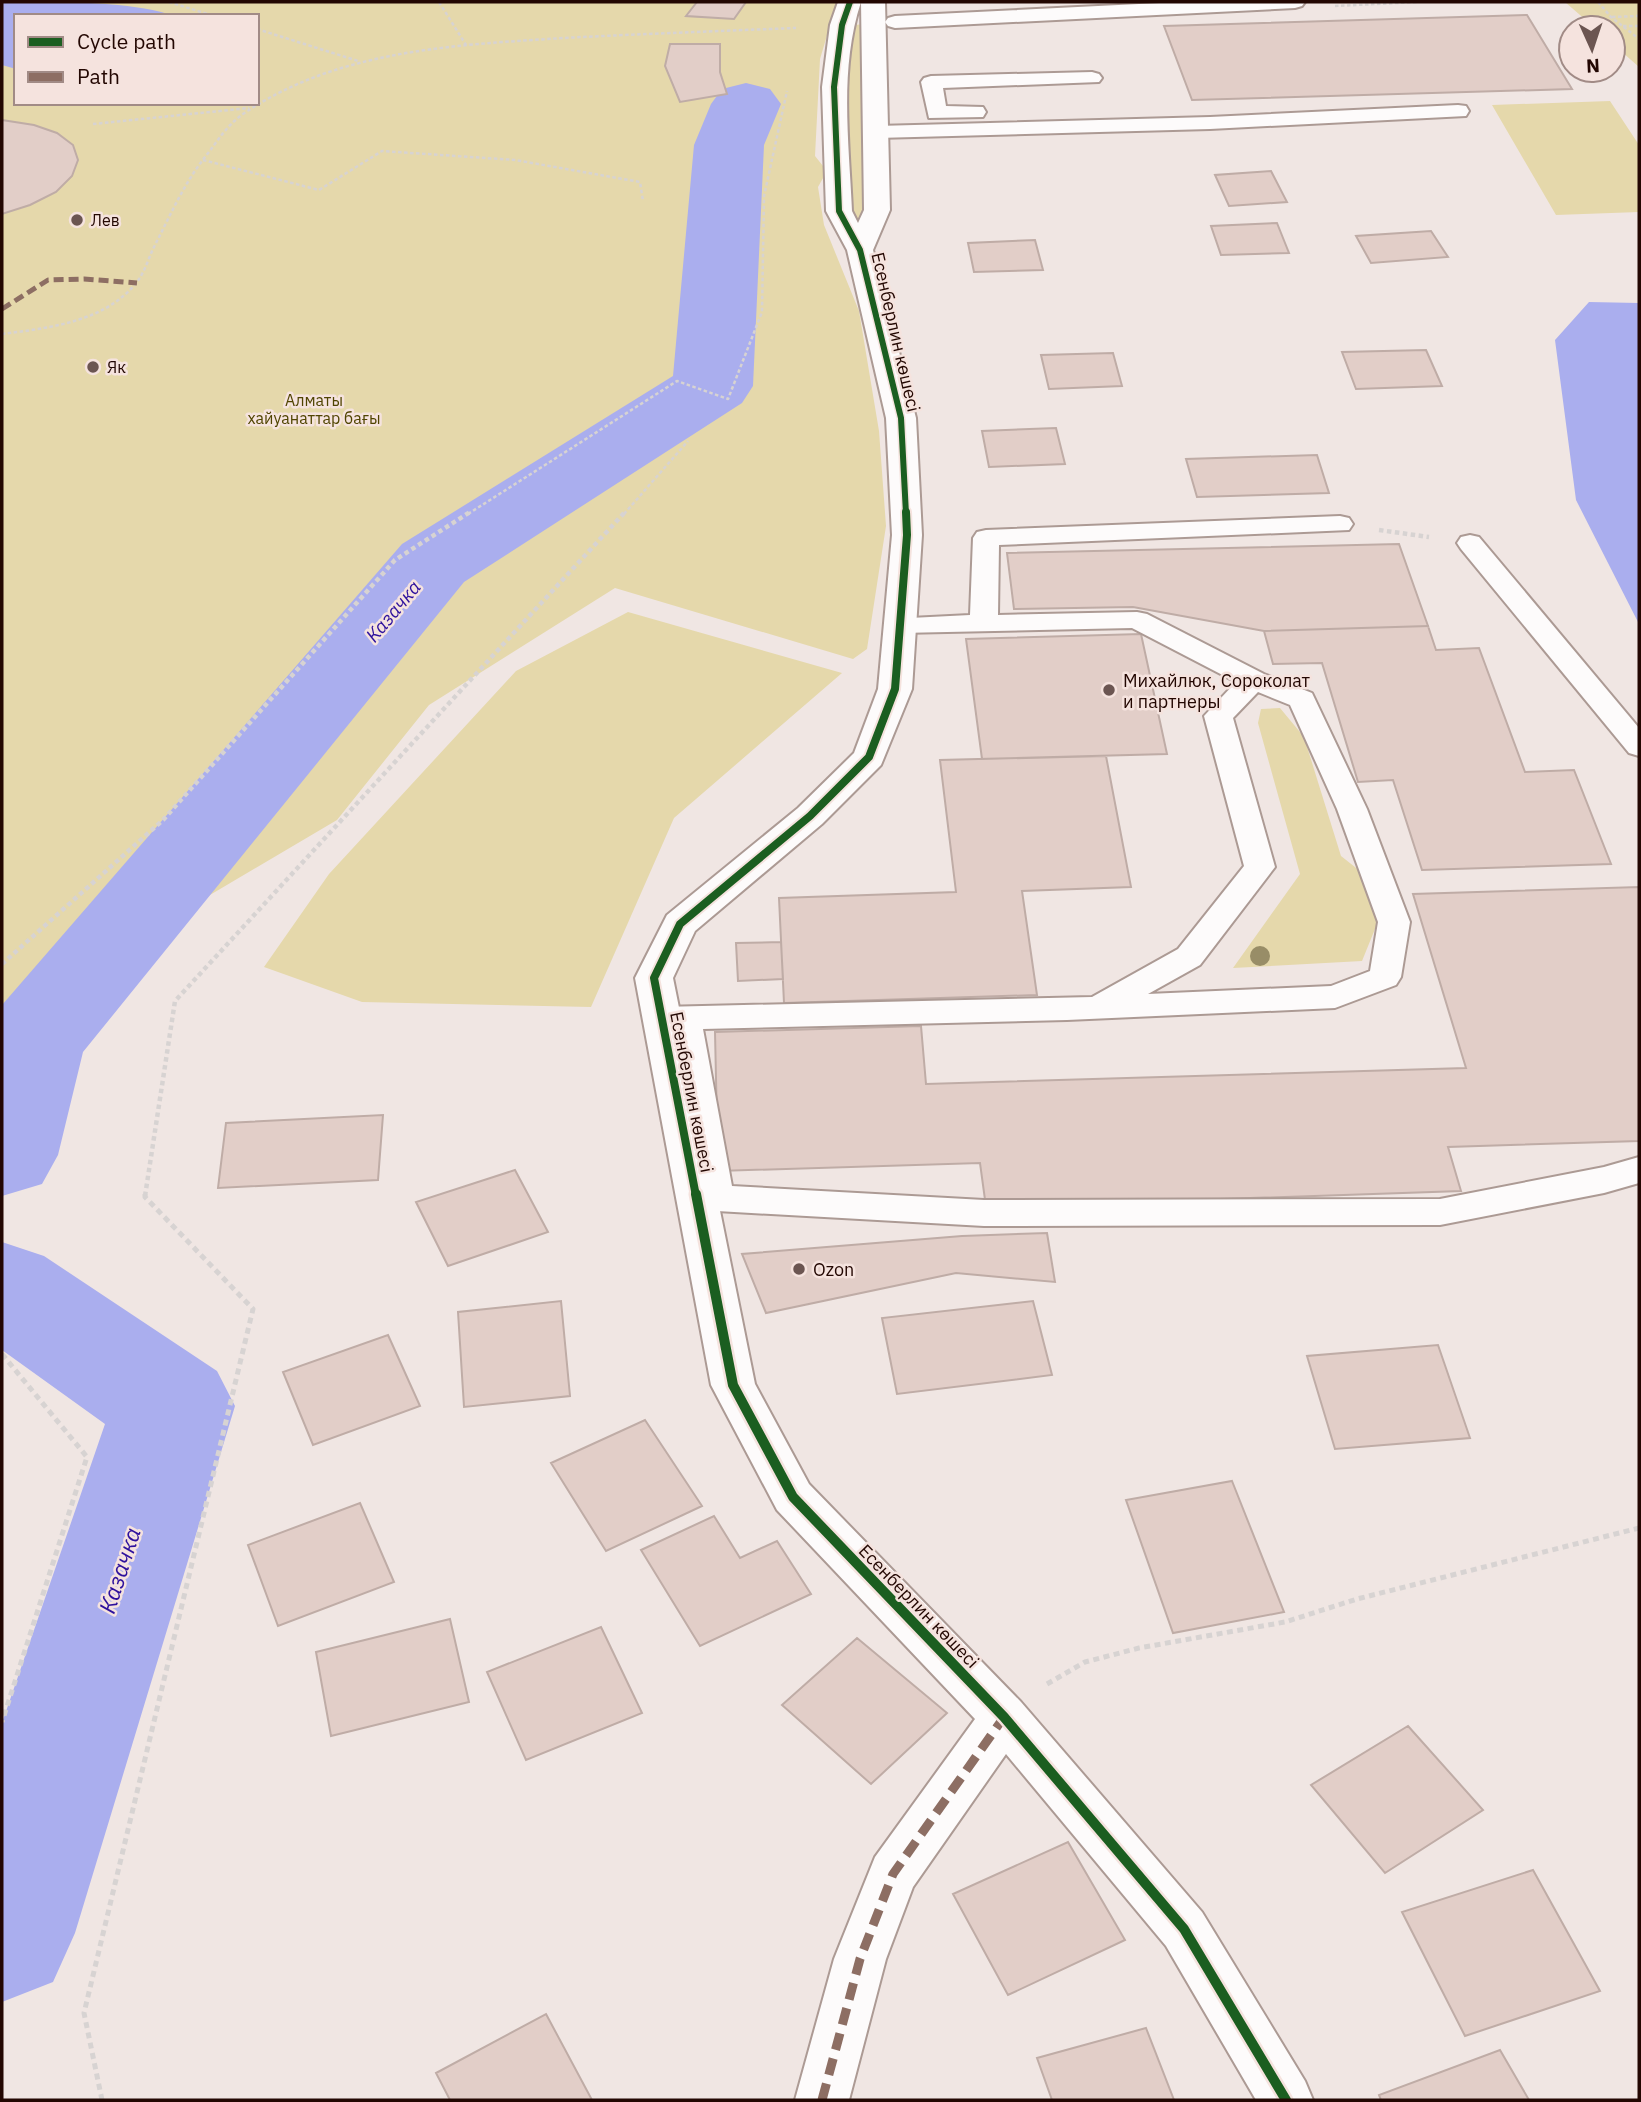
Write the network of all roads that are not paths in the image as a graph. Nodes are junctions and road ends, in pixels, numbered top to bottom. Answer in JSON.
{"nodes":[{"id":1,"x":850,"y":2,"type":"edge"},
{"id":2,"x":873,"y":2,"type":"edge"},
{"id":3,"x":1295,"y":2,"type":"edge"},
{"id":4,"x":895,"y":22,"type":"dead end"},
{"id":5,"x":1092,"y":78,"type":"dead end"},
{"id":6,"x":1100,"y":108,"type":"dead end"},
{"id":7,"x":1458,"y":111,"type":"dead end"},
{"id":8,"x":939,"y":122,"type":"junction"},
{"id":9,"x":877,"y":132,"type":"junction"},
{"id":10,"x":860,"y":250,"type":"junction"},
{"id":11,"x":1340,"y":524,"type":"road end"},
{"id":12,"x":1470,"y":543,"type":"road end"},
{"id":13,"x":984,"y":623,"type":"junction"},
{"id":14,"x":900,"y":625,"type":"junction"},
{"id":15,"x":1254,"y":680,"type":"junction"},
{"id":16,"x":1639,"y":747,"type":"edge"},
{"id":17,"x":1100,"y":1007,"type":"junction"},
{"id":18,"x":673,"y":1018,"type":"junction"},
{"id":19,"x":1639,"y":1170,"type":"edge"},
{"id":20,"x":1004,"y":1717,"type":"junction"},
{"id":21,"x":822,"y":2100,"type":"edge"},
{"id":22,"x":1286,"y":2100,"type":"edge"}],
"edges":[{"from":1,"to":10,"type":"street","name":"Есенберлин көшесі"},
{"from":2,"to":9,"type":"street","name":"Есенберлин көшесі"},
{"from":3,"to":4,"type":"lane"},
{"from":5,"to":8,"type":"lane"},
{"from":6,"to":8,"type":"lane"},
{"from":7,"to":8,"type":"lane"},
{"from":8,"to":9,"type":"lane"},
{"from":9,"to":10,"type":"street","name":"Есенберлин көшесі"},
{"from":10,"to":14,"type":"street","name":"Есенберлин көшесі"},
{"from":11,"to":13,"type":"lane"},
{"from":12,"to":16,"type":"lane"},
{"from":13,"to":14,"type":"lane"},
{"from":13,"to":15,"type":"lane"},
{"from":14,"to":18,"type":"street","name":"Есенберлин көшесі"},
{"from":15,"to":17,"type":"lane"},
{"from":15,"to":17,"type":"lane"},
{"from":17,"to":18,"type":"lane"},
{"from":18,"to":19,"type":"lane"},
{"from":18,"to":20,"type":"street","name":"Есенберлин көшесі"},
{"from":20,"to":21,"type":"street"},
{"from":20,"to":22,"type":"street","name":"Есенберлин көшесі"}]}
